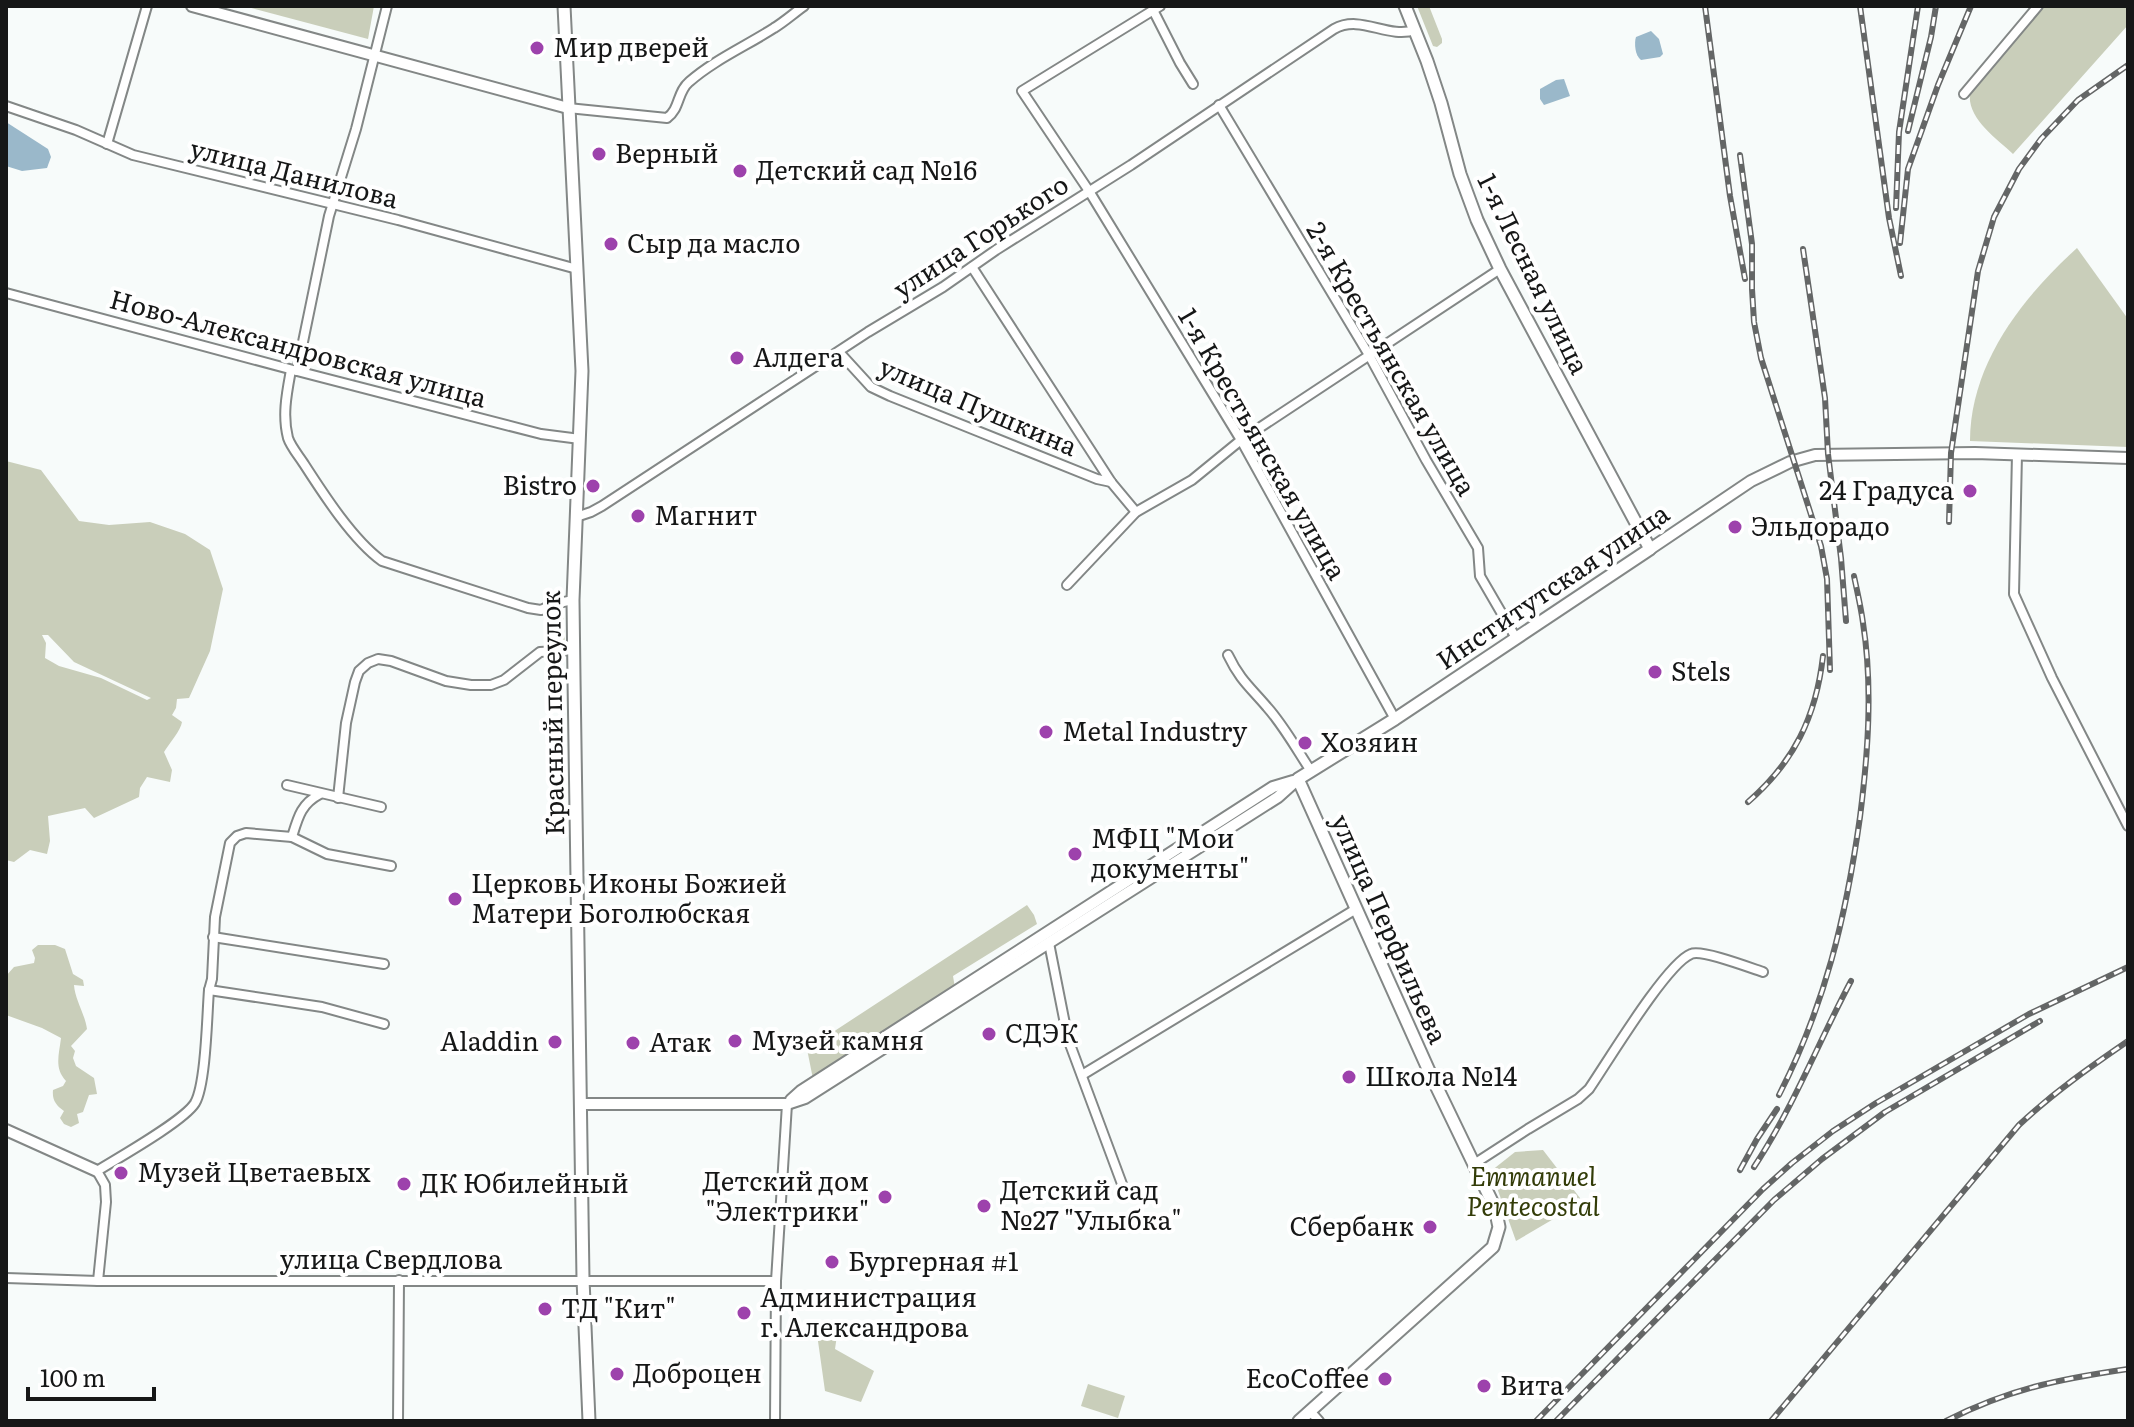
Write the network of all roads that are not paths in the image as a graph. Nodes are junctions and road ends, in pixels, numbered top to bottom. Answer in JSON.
{"nodes":[{"id":1,"x":147,"y":6,"type":"edge"},
{"id":2,"x":192,"y":6,"type":"edge"},
{"id":3,"x":387,"y":6,"type":"edge"},
{"id":4,"x":564,"y":6,"type":"edge"},
{"id":5,"x":804,"y":6,"type":"edge"},
{"id":6,"x":1405,"y":6,"type":"edge"},
{"id":7,"x":2038,"y":6,"type":"edge"},
{"id":8,"x":1156,"y":8,"type":"edge"},
{"id":9,"x":1415,"y":30,"type":"junction"},
{"id":10,"x":374,"y":54,"type":"junction"},
{"id":11,"x":1193,"y":84,"type":"dead end"},
{"id":12,"x":1964,"y":94,"type":"dead end"},
{"id":13,"x":1219,"y":105,"type":"junction"},
{"id":14,"x":6,"y":106,"type":"edge"},
{"id":15,"x":568,"y":108,"type":"junction"},
{"id":16,"x":107,"y":144,"type":"junction"},
{"id":17,"x":1089,"y":191,"type":"junction"},
{"id":18,"x":334,"y":204,"type":"junction"},
{"id":19,"x":972,"y":267,"type":"junction"},
{"id":20,"x":577,"y":269,"type":"junction"},
{"id":21,"x":1500,"y":269,"type":"junction"},
{"id":22,"x":6,"y":293,"type":"edge"},
{"id":23,"x":839,"y":352,"type":"junction"},
{"id":24,"x":1369,"y":355,"type":"junction"},
{"id":25,"x":294,"y":370,"type":"junction"},
{"id":26,"x":580,"y":439,"type":"junction"},
{"id":27,"x":1241,"y":440,"type":"junction"},
{"id":28,"x":2017,"y":454,"type":"junction"},
{"id":29,"x":2128,"y":458,"type":"edge"},
{"id":30,"x":1111,"y":482,"type":"junction"},
{"id":31,"x":1136,"y":512,"type":"junction"},
{"id":32,"x":576,"y":517,"type":"junction"},
{"id":33,"x":1650,"y":549,"type":"junction"},
{"id":34,"x":1067,"y":585,"type":"dead end"},
{"id":35,"x":573,"y":600,"type":"junction"},
{"id":36,"x":1516,"y":638,"type":"junction"},
{"id":37,"x":573,"y":650,"type":"junction"},
{"id":38,"x":1228,"y":655,"type":"dead end"},
{"id":39,"x":1395,"y":719,"type":"junction"},
{"id":40,"x":1311,"y":771,"type":"junction"},
{"id":41,"x":1298,"y":779,"type":"junction"},
{"id":42,"x":287,"y":785,"type":"dead end"},
{"id":43,"x":321,"y":793,"type":"junction"},
{"id":44,"x":338,"y":798,"type":"junction"},
{"id":45,"x":381,"y":807,"type":"dead end"},
{"id":46,"x":2128,"y":826,"type":"edge"},
{"id":47,"x":292,"y":837,"type":"junction"},
{"id":48,"x":391,"y":866,"type":"dead end"},
{"id":49,"x":1356,"y":909,"type":"junction"},
{"id":50,"x":213,"y":937,"type":"junction"},
{"id":51,"x":1047,"y":939,"type":"junction"},
{"id":52,"x":384,"y":964,"type":"dead end"},
{"id":53,"x":1763,"y":972,"type":"dead end"},
{"id":54,"x":209,"y":990,"type":"junction"},
{"id":55,"x":384,"y":1024,"type":"dead end"},
{"id":56,"x":1082,"y":1075,"type":"junction"},
{"id":57,"x":581,"y":1104,"type":"junction"},
{"id":58,"x":787,"y":1104,"type":"junction"},
{"id":59,"x":6,"y":1130,"type":"edge"},
{"id":60,"x":1474,"y":1164,"type":"junction"},
{"id":61,"x":97,"y":1171,"type":"junction"},
{"id":62,"x":1122,"y":1184,"type":"dead end"},
{"id":63,"x":6,"y":1278,"type":"edge"},
{"id":64,"x":583,"y":1279,"type":"junction"},
{"id":65,"x":399,"y":1280,"type":"junction"},
{"id":66,"x":98,"y":1281,"type":"junction"},
{"id":67,"x":776,"y":1281,"type":"junction"},
{"id":68,"x":1310,"y":1411,"type":"junction"},
{"id":69,"x":398,"y":1421,"type":"edge"},
{"id":70,"x":589,"y":1421,"type":"edge"},
{"id":71,"x":775,"y":1421,"type":"edge"},
{"id":72,"x":1299,"y":1421,"type":"edge"},
{"id":73,"x":1319,"y":1421,"type":"edge"}],
"edges":[{"from":1,"to":16,"type":"street"},
{"from":2,"to":10,"type":"street"},
{"from":3,"to":10,"type":"street"},
{"from":4,"to":15,"type":"main road","name":"Красный переулок"},
{"from":5,"to":15,"type":"street"},
{"from":6,"to":9,"type":"main road","name":"1-я Лесная улица"},
{"from":7,"to":12,"type":"street"},
{"from":8,"to":11,"type":"street"},
{"from":8,"to":17,"type":"street","name":"1-я Крестьянская улица"},
{"from":9,"to":13,"type":"street","name":"улица Горького"},
{"from":9,"to":21,"type":"main road","name":"1-я Лесная улица"},
{"from":10,"to":15,"type":"street"},
{"from":10,"to":18,"type":"street"},
{"from":13,"to":17,"type":"street","name":"улица Горького"},
{"from":13,"to":24,"type":"street","name":"2-я Крестьянская улица"},
{"from":14,"to":16,"type":"street","name":"улица Данилова"},
{"from":15,"to":20,"type":"main road","name":"Красный переулок"},
{"from":16,"to":18,"type":"street","name":"улица Данилова"},
{"from":17,"to":19,"type":"street","name":"улица Горького"},
{"from":17,"to":27,"type":"street","name":"1-я Крестьянская улица"},
{"from":18,"to":20,"type":"street","name":"улица Данилова"},
{"from":18,"to":25,"type":"street"},
{"from":19,"to":23,"type":"street","name":"улица Горького"},
{"from":19,"to":30,"type":"street"},
{"from":20,"to":26,"type":"main road","name":"Красный переулок"},
{"from":21,"to":24,"type":"street"},
{"from":21,"to":33,"type":"main road","name":"1-я Лесная улица"},
{"from":22,"to":25,"type":"street","name":"Ново-Александровская улица"},
{"from":23,"to":30,"type":"street","name":"улица Пушкина"},
{"from":23,"to":32,"type":"street","name":"улица Горького"},
{"from":24,"to":27,"type":"street"},
{"from":24,"to":36,"type":"street","name":"2-я Крестьянская улица"},
{"from":25,"to":26,"type":"street","name":"Ново-Александровская улица"},
{"from":25,"to":35,"type":"street"},
{"from":26,"to":32,"type":"main road","name":"Красный переулок"},
{"from":27,"to":31,"type":"street"},
{"from":27,"to":39,"type":"street","name":"1-я Крестьянская улица"},
{"from":28,"to":29,"type":"street","name":"Институтская улица"},
{"from":28,"to":33,"type":"street","name":"Институтская улица"},
{"from":28,"to":46,"type":"street"},
{"from":30,"to":31,"type":"street"},
{"from":31,"to":34,"type":"street"},
{"from":32,"to":35,"type":"main road","name":"Красный переулок"},
{"from":33,"to":36,"type":"main road","name":"Институтская улица"},
{"from":35,"to":37,"type":"main road","name":"Красный переулок"},
{"from":36,"to":39,"type":"main road","name":"Институтская улица"},
{"from":37,"to":44,"type":"street"},
{"from":37,"to":57,"type":"main road","name":"Красный переулок"},
{"from":38,"to":40,"type":"street"},
{"from":39,"to":40,"type":"main road","name":"Институтская улица"},
{"from":40,"to":41,"type":"main road","name":"Институтская улица"},
{"from":41,"to":49,"type":"main road","name":"улица Перфильева"},
{"from":41,"to":51,"type":"street","name":"Институтская улица"},
{"from":42,"to":43,"type":"street"},
{"from":43,"to":44,"type":"street"},
{"from":43,"to":47,"type":"street"},
{"from":44,"to":45,"type":"street"},
{"from":47,"to":48,"type":"street"},
{"from":47,"to":50,"type":"street"},
{"from":49,"to":56,"type":"street"},
{"from":49,"to":60,"type":"main road","name":"улица Перфильева"},
{"from":50,"to":52,"type":"street"},
{"from":50,"to":54,"type":"street"},
{"from":51,"to":56,"type":"street"},
{"from":51,"to":58,"type":"street","name":"Институтская улица"},
{"from":53,"to":60,"type":"street"},
{"from":54,"to":55,"type":"street"},
{"from":54,"to":61,"type":"street"},
{"from":56,"to":62,"type":"street"},
{"from":57,"to":58,"type":"street","name":"Институтская улица"},
{"from":57,"to":64,"type":"main road","name":"Красный переулок"},
{"from":58,"to":67,"type":"street"},
{"from":59,"to":61,"type":"street"},
{"from":60,"to":68,"type":"main road","name":"улица Перфильева"},
{"from":61,"to":66,"type":"street"},
{"from":63,"to":66,"type":"street","name":"улица Свердлова"},
{"from":64,"to":65,"type":"street","name":"улица Свердлова"},
{"from":64,"to":67,"type":"street","name":"улица Свердлова"},
{"from":64,"to":70,"type":"main road","name":"Красный переулок"},
{"from":65,"to":66,"type":"street","name":"улица Свердлова"},
{"from":65,"to":69,"type":"street"},
{"from":67,"to":71,"type":"street"},
{"from":68,"to":72,"type":"main road"},
{"from":68,"to":73,"type":"street"}]}
